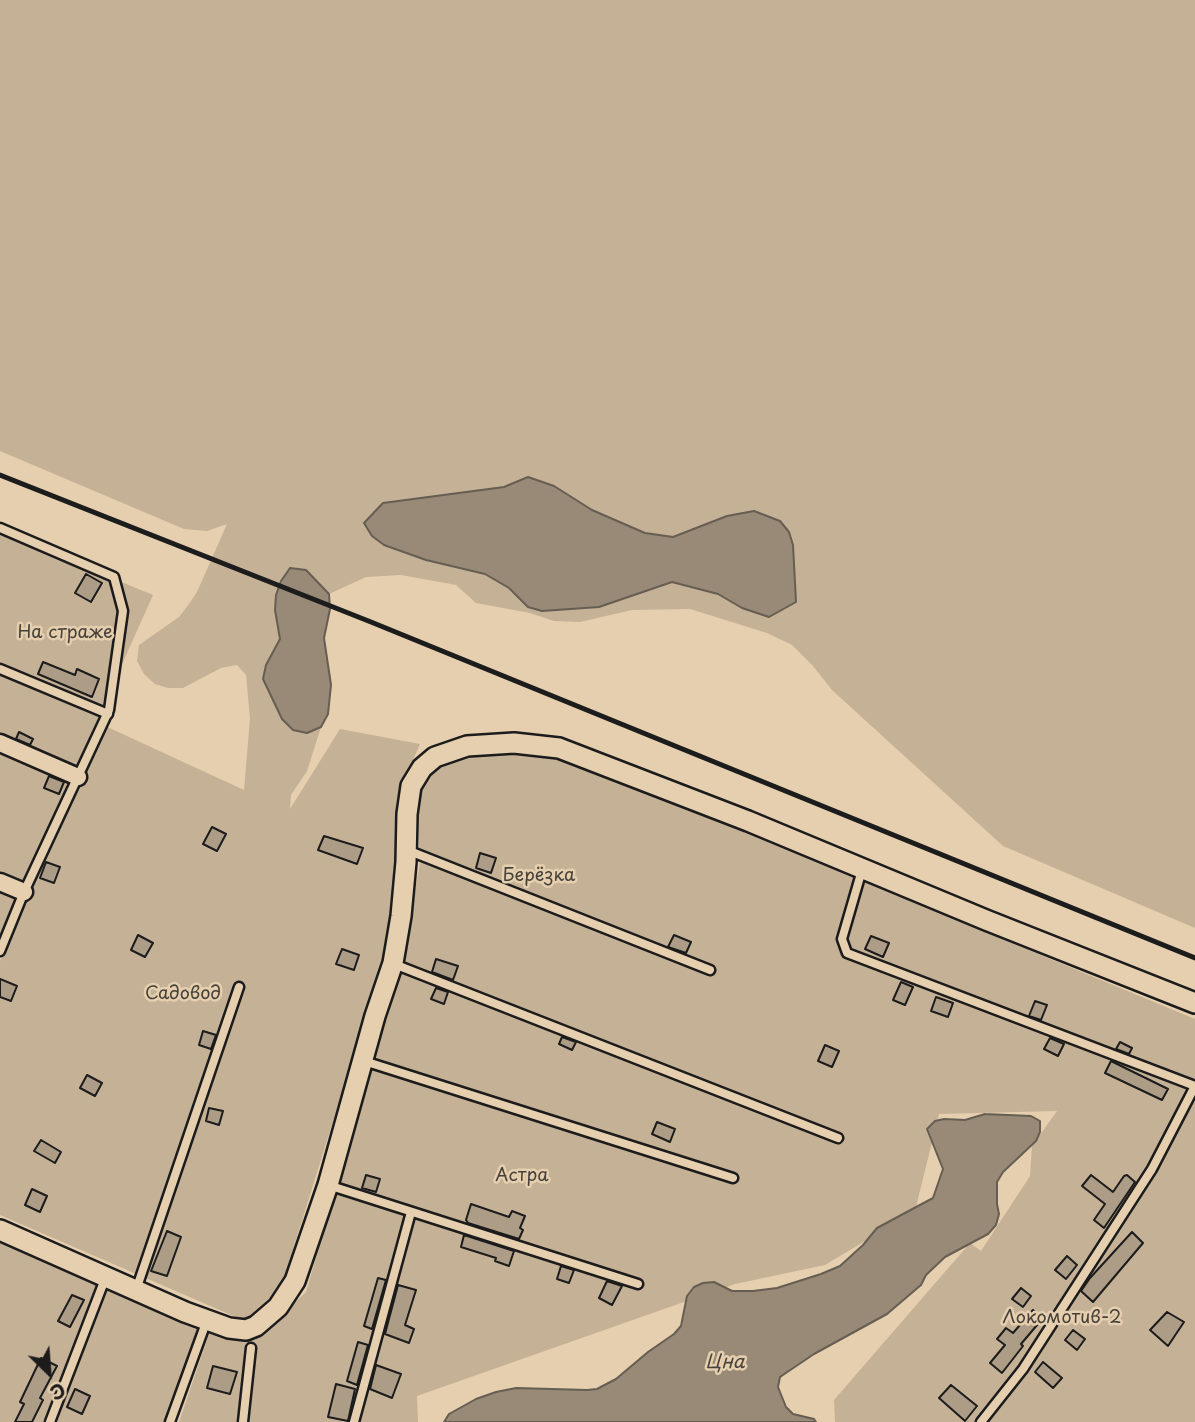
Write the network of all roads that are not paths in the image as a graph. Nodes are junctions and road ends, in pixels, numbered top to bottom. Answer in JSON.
{"nodes":[{"id":1,"x":0,"y":528,"type":"edge"},
{"id":2,"x":0,"y":669,"type":"edge"},
{"id":3,"x":107,"y":714,"type":"junction"},
{"id":4,"x":0,"y":743,"type":"edge"},
{"id":5,"x":78,"y":777,"type":"junction"},
{"id":6,"x":407,"y":850,"type":"junction"},
{"id":7,"x":862,"y":868,"type":"junction"},
{"id":8,"x":0,"y":882,"type":"edge"},
{"id":9,"x":24,"y":892,"type":"junction"},
{"id":10,"x":0,"y":951,"type":"edge"},
{"id":11,"x":393,"y":963,"type":"junction"},
{"id":12,"x":710,"y":970,"type":"dead end"},
{"id":13,"x":239,"y":987,"type":"dead end"},
{"id":14,"x":1195,"y":1003,"type":"edge"},
{"id":15,"x":363,"y":1060,"type":"junction"},
{"id":16,"x":1195,"y":1086,"type":"edge"},
{"id":17,"x":838,"y":1138,"type":"dead end"},
{"id":18,"x":733,"y":1178,"type":"dead end"},
{"id":19,"x":328,"y":1185,"type":"junction"},
{"id":20,"x":411,"y":1212,"type":"junction"},
{"id":21,"x":0,"y":1230,"type":"edge"},
{"id":22,"x":106,"y":1276,"type":"junction"},
{"id":23,"x":638,"y":1284,"type":"dead end"},
{"id":24,"x":136,"y":1290,"type":"junction"},
{"id":25,"x":207,"y":1320,"type":"junction"},
{"id":26,"x":251,"y":1348,"type":"dead end"},
{"id":27,"x":50,"y":1422,"type":"edge"},
{"id":28,"x":170,"y":1422,"type":"edge"},
{"id":29,"x":243,"y":1422,"type":"edge"},
{"id":30,"x":354,"y":1422,"type":"edge"},
{"id":31,"x":981,"y":1422,"type":"edge"}],
"edges":[{"from":1,"to":3,"type":"lane"},
{"from":2,"to":3,"type":"lane"},
{"from":3,"to":5,"type":"lane"},
{"from":4,"to":5,"type":"street"},
{"from":5,"to":9,"type":"lane"},
{"from":6,"to":7,"type":"street"},
{"from":6,"to":11,"type":"street"},
{"from":6,"to":12,"type":"lane"},
{"from":7,"to":14,"type":"street"},
{"from":7,"to":16,"type":"lane"},
{"from":8,"to":9,"type":"street"},
{"from":9,"to":10,"type":"lane"},
{"from":11,"to":15,"type":"street"},
{"from":11,"to":17,"type":"lane"},
{"from":13,"to":24,"type":"lane"},
{"from":15,"to":18,"type":"lane"},
{"from":15,"to":19,"type":"street"},
{"from":16,"to":31,"type":"lane"},
{"from":19,"to":20,"type":"lane"},
{"from":19,"to":25,"type":"street"},
{"from":20,"to":23,"type":"lane"},
{"from":20,"to":30,"type":"lane"},
{"from":21,"to":22,"type":"street"},
{"from":22,"to":24,"type":"street"},
{"from":22,"to":27,"type":"lane"},
{"from":24,"to":25,"type":"street"},
{"from":25,"to":28,"type":"lane"},
{"from":26,"to":29,"type":"lane"}]}
